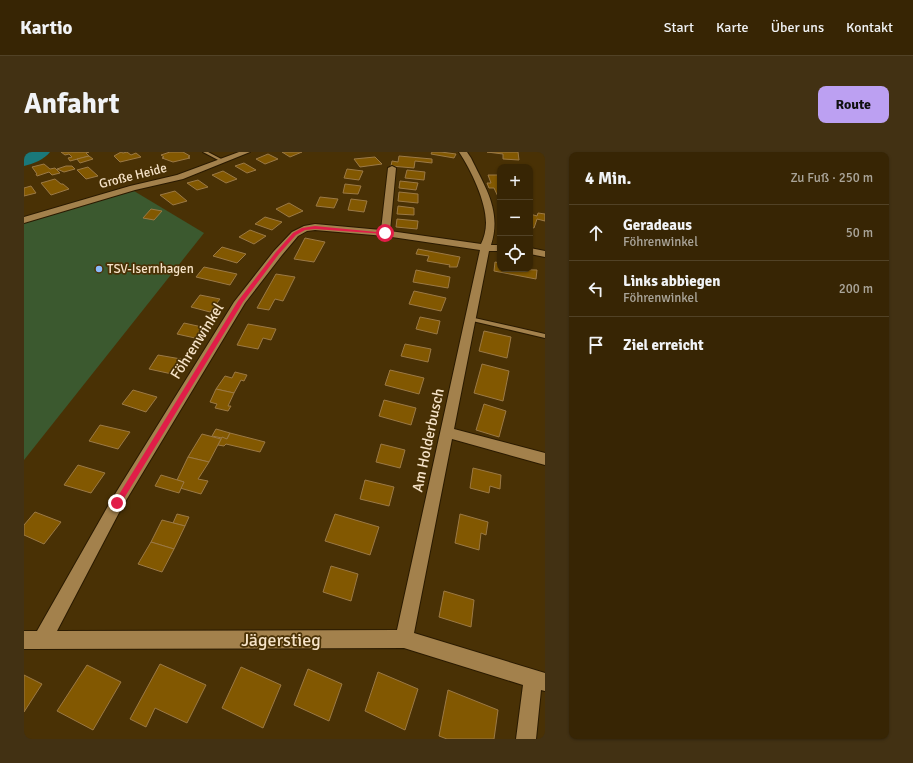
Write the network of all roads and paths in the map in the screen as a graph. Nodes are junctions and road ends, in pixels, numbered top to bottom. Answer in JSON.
{"nodes":[{"id":1,"x":205,"y":152,"type":"edge"},
{"id":2,"x":246,"y":152,"type":"edge"},
{"id":3,"x":463,"y":152,"type":"edge"},
{"id":4,"x":223,"y":161,"type":"junction"},
{"id":5,"x":392,"y":168,"type":"dead end"},
{"id":6,"x":24,"y":220,"type":"edge"},
{"id":7,"x":385,"y":233,"type":"junction"},
{"id":8,"x":485,"y":248,"type":"junction"},
{"id":9,"x":497,"y":248,"type":"edge"},
{"id":10,"x":533,"y":252,"type":"edge"},
{"id":11,"x":545,"y":254,"type":"edge"},
{"id":12,"x":470,"y":319,"type":"junction"},
{"id":13,"x":545,"y":336,"type":"edge"},
{"id":14,"x":447,"y":432,"type":"junction"},
{"id":15,"x":545,"y":460,"type":"edge"},
{"id":16,"x":404,"y":639,"type":"junction"},
{"id":17,"x":33,"y":640,"type":"edge"},
{"id":18,"x":539,"y":680,"type":"edge"},
{"id":19,"x":526,"y":739,"type":"edge"}],
"edges":[{"from":1,"to":4,"type":"lane"},
{"from":2,"to":4,"type":"street","name":"Große Heide"},
{"from":3,"to":8,"type":"street","name":"Am Holderbusch"},
{"from":4,"to":6,"type":"street","name":"Große Heide"},
{"from":5,"to":7,"type":"street"},
{"from":7,"to":8,"type":"street","name":"Föhrenwinkel"},
{"from":7,"to":17,"type":"street","name":"Föhrenwinkel"},
{"from":8,"to":9,"type":"street","name":"Föhrenwinkel"},
{"from":8,"to":12,"type":"street","name":"Am Holderbusch"},
{"from":10,"to":11,"type":"street"},
{"from":12,"to":13,"type":"lane"},
{"from":12,"to":14,"type":"street","name":"Am Holderbusch"},
{"from":14,"to":15,"type":"street"},
{"from":14,"to":16,"type":"street","name":"Am Holderbusch"},
{"from":16,"to":17,"type":"street","name":"Jägerstieg"},
{"from":16,"to":18,"type":"street","name":"Jägerstieg"},
{"from":18,"to":19,"type":"street","name":"Jägerstieg"}]}
